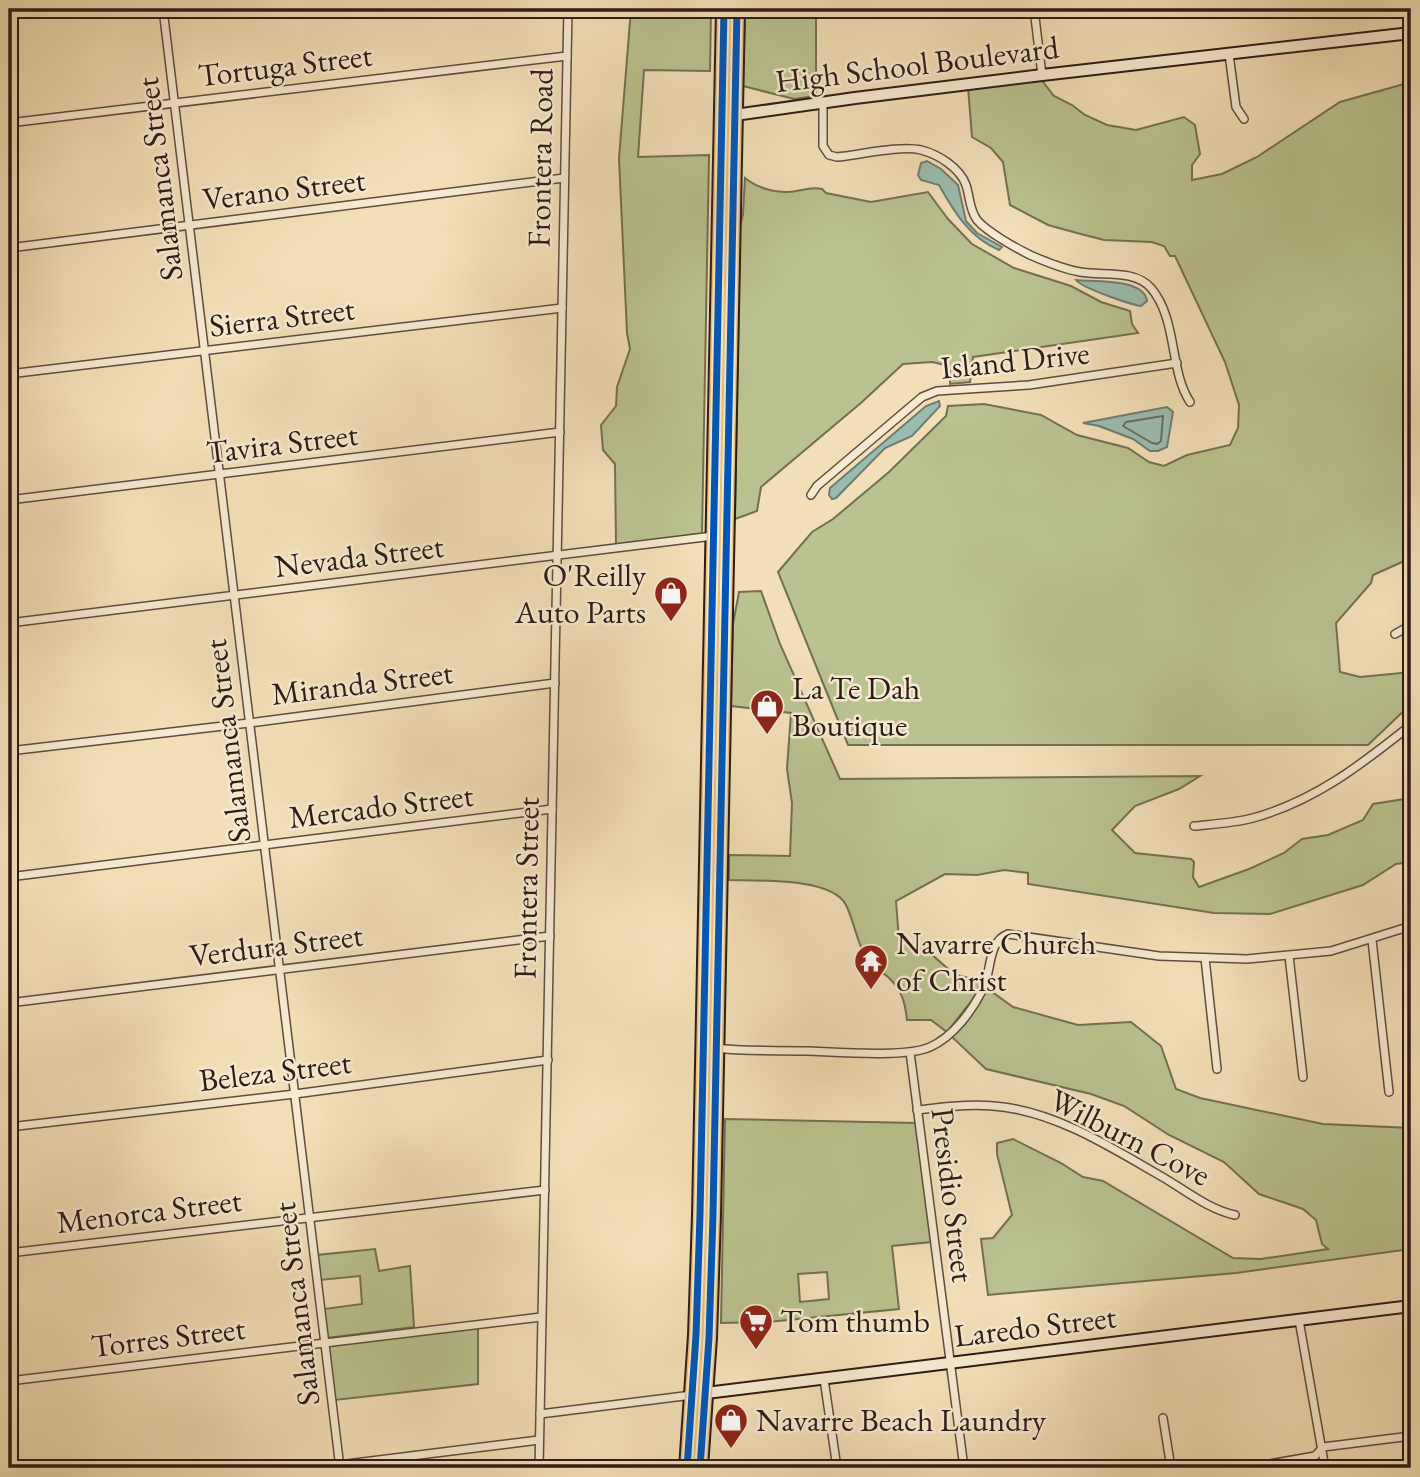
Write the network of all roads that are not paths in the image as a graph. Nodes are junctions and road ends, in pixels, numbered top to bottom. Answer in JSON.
{"nodes":[{"id":1,"x":163,"y":9,"type":"edge"},
{"id":2,"x":568,"y":9,"type":"edge"},
{"id":3,"x":724,"y":9,"type":"edge"},
{"id":4,"x":737,"y":9,"type":"edge"},
{"id":5,"x":1034,"y":9,"type":"edge"},
{"id":6,"x":1411,"y":33,"type":"edge"},
{"id":7,"x":1229,"y":54,"type":"junction"},
{"id":8,"x":567,"y":56,"type":"junction"},
{"id":9,"x":1042,"y":75,"type":"junction"},
{"id":10,"x":823,"y":102,"type":"junction"},
{"id":11,"x":175,"y":103,"type":"junction"},
{"id":12,"x":729,"y":116,"type":"junction"},
{"id":13,"x":1244,"y":119,"type":"dead end"},
{"id":14,"x":9,"y":123,"type":"edge"},
{"id":15,"x":564,"y":178,"type":"junction"},
{"id":16,"x":189,"y":226,"type":"junction"},
{"id":17,"x":9,"y":248,"type":"edge"},
{"id":18,"x":562,"y":308,"type":"junction"},
{"id":19,"x":204,"y":351,"type":"junction"},
{"id":20,"x":1177,"y":363,"type":"junction"},
{"id":21,"x":9,"y":374,"type":"edge"},
{"id":22,"x":730,"y":381,"type":"junction"},
{"id":23,"x":1190,"y":402,"type":"dead end"},
{"id":24,"x":560,"y":432,"type":"junction"},
{"id":25,"x":221,"y":475,"type":"junction"},
{"id":26,"x":811,"y":495,"type":"dead end"},
{"id":27,"x":9,"y":500,"type":"edge"},
{"id":28,"x":714,"y":536,"type":"junction"},
{"id":29,"x":558,"y":556,"type":"junction"},
{"id":30,"x":234,"y":596,"type":"junction"},
{"id":31,"x":9,"y":623,"type":"edge"},
{"id":32,"x":1411,"y":625,"type":"edge"},
{"id":33,"x":1395,"y":634,"type":"dead end"},
{"id":34,"x":724,"y":667,"type":"junction"},
{"id":35,"x":555,"y":683,"type":"junction"},
{"id":36,"x":249,"y":723,"type":"junction"},
{"id":37,"x":1411,"y":725,"type":"edge"},
{"id":38,"x":9,"y":751,"type":"edge"},
{"id":39,"x":552,"y":809,"type":"junction"},
{"id":40,"x":1194,"y":826,"type":"dead end"},
{"id":41,"x":265,"y":846,"type":"junction"},
{"id":42,"x":9,"y":877,"type":"edge"},
{"id":43,"x":1411,"y":926,"type":"edge"},
{"id":44,"x":550,"y":936,"type":"junction"},
{"id":45,"x":712,"y":936,"type":"junction"},
{"id":46,"x":1372,"y":940,"type":"junction"},
{"id":47,"x":1289,"y":956,"type":"junction"},
{"id":48,"x":1205,"y":958,"type":"junction"},
{"id":49,"x":280,"y":969,"type":"junction"},
{"id":50,"x":9,"y":1003,"type":"edge"},
{"id":51,"x":716,"y":1048,"type":"junction"},
{"id":52,"x":911,"y":1052,"type":"junction"},
{"id":53,"x":548,"y":1060,"type":"junction"},
{"id":54,"x":1217,"y":1069,"type":"dead end"},
{"id":55,"x":1303,"y":1077,"type":"dead end"},
{"id":56,"x":1389,"y":1092,"type":"dead end"},
{"id":57,"x":295,"y":1094,"type":"junction"},
{"id":58,"x":918,"y":1110,"type":"junction"},
{"id":59,"x":9,"y":1127,"type":"edge"},
{"id":60,"x":701,"y":1179,"type":"junction"},
{"id":61,"x":545,"y":1190,"type":"junction"},
{"id":62,"x":1235,"y":1215,"type":"dead end"},
{"id":63,"x":310,"y":1217,"type":"junction"},
{"id":64,"x":9,"y":1253,"type":"edge"},
{"id":65,"x":1411,"y":1306,"type":"edge"},
{"id":66,"x":541,"y":1317,"type":"junction"},
{"id":67,"x":1299,"y":1320,"type":"junction"},
{"id":68,"x":325,"y":1342,"type":"junction"},
{"id":69,"x":949,"y":1363,"type":"junction"},
{"id":70,"x":824,"y":1378,"type":"junction"},
{"id":71,"x":9,"y":1381,"type":"edge"},
{"id":72,"x":699,"y":1394,"type":"junction"},
{"id":73,"x":540,"y":1414,"type":"junction"},
{"id":74,"x":1163,"y":1418,"type":"dead end"},
{"id":75,"x":1411,"y":1436,"type":"edge"},
{"id":76,"x":539,"y":1440,"type":"junction"},
{"id":77,"x":1323,"y":1447,"type":"junction"},
{"id":78,"x":340,"y":1467,"type":"edge"},
{"id":79,"x":315,"y":1468,"type":"edge"},
{"id":80,"x":539,"y":1468,"type":"edge"},
{"id":81,"x":687,"y":1468,"type":"edge"},
{"id":82,"x":699,"y":1468,"type":"edge"},
{"id":83,"x":837,"y":1468,"type":"edge"},
{"id":84,"x":964,"y":1468,"type":"edge"},
{"id":85,"x":1171,"y":1468,"type":"edge"},
{"id":86,"x":1247,"y":1468,"type":"edge"},
{"id":87,"x":1325,"y":1468,"type":"edge"}],
"edges":[{"from":1,"to":11,"type":"street","name":"Salamanca Street"},
{"from":2,"to":8,"type":"street","name":"Frontera Road"},
{"from":3,"to":12,"type":"highway"},
{"from":4,"to":12,"type":"highway"},
{"from":5,"to":9,"type":"street"},
{"from":6,"to":7,"type":"street","name":"High School Boulevard"},
{"from":7,"to":9,"type":"street","name":"High School Boulevard"},
{"from":7,"to":13,"type":"street"},
{"from":8,"to":11,"type":"street","name":"Tortuga Street"},
{"from":8,"to":15,"type":"street","name":"Frontera Road"},
{"from":9,"to":10,"type":"street","name":"High School Boulevard"},
{"from":10,"to":12,"type":"street","name":"High School Boulevard"},
{"from":10,"to":20,"type":"street"},
{"from":11,"to":14,"type":"street","name":"Tortuga Street"},
{"from":11,"to":16,"type":"street","name":"Salamanca Street"},
{"from":12,"to":22,"type":"highway"},
{"from":12,"to":28,"type":"highway"},
{"from":15,"to":16,"type":"street","name":"Verano Street"},
{"from":15,"to":18,"type":"street","name":"Frontera Road"},
{"from":16,"to":17,"type":"street","name":"Verano Street"},
{"from":16,"to":19,"type":"street","name":"Salamanca Street"},
{"from":18,"to":19,"type":"street","name":"Sierra Street"},
{"from":18,"to":24,"type":"street","name":"Frontera Street"},
{"from":19,"to":21,"type":"street","name":"Sierra Street"},
{"from":19,"to":25,"type":"street","name":"Salamanca Street"},
{"from":20,"to":23,"type":"street"},
{"from":20,"to":26,"type":"street","name":"Island Drive"},
{"from":22,"to":28,"type":"street"},
{"from":22,"to":34,"type":"highway"},
{"from":24,"to":25,"type":"street","name":"Tavira Street"},
{"from":24,"to":29,"type":"street","name":"Frontera Street"},
{"from":25,"to":27,"type":"street","name":"Tavira Street"},
{"from":25,"to":30,"type":"street","name":"Salamanca Street"},
{"from":28,"to":29,"type":"street","name":"Nevada Street"},
{"from":28,"to":34,"type":"street"},
{"from":28,"to":45,"type":"highway"},
{"from":29,"to":30,"type":"street","name":"Nevada Street"},
{"from":29,"to":35,"type":"street","name":"Frontera Street"},
{"from":30,"to":31,"type":"street","name":"Nevada Street"},
{"from":30,"to":36,"type":"street","name":"Salamanca Street"},
{"from":32,"to":33,"type":"street"},
{"from":34,"to":45,"type":"highway"},
{"from":35,"to":36,"type":"street","name":"Miranda Street"},
{"from":35,"to":39,"type":"street","name":"Frontera Street"},
{"from":36,"to":38,"type":"street","name":"Miranda Street"},
{"from":36,"to":41,"type":"street","name":"Salamanca Street"},
{"from":37,"to":40,"type":"street"},
{"from":39,"to":41,"type":"street","name":"Mercado Street"},
{"from":39,"to":44,"type":"street","name":"Frontera Street"},
{"from":41,"to":42,"type":"street","name":"Mercado Street"},
{"from":41,"to":49,"type":"street","name":"Salamanca Street"},
{"from":43,"to":46,"type":"street"},
{"from":44,"to":49,"type":"street","name":"Verdura Street"},
{"from":44,"to":53,"type":"street","name":"Frontera Street"},
{"from":45,"to":51,"type":"highway"},
{"from":45,"to":60,"type":"highway"},
{"from":46,"to":47,"type":"street"},
{"from":46,"to":56,"type":"street"},
{"from":47,"to":48,"type":"street"},
{"from":47,"to":55,"type":"street"},
{"from":48,"to":52,"type":"street"},
{"from":48,"to":54,"type":"street"},
{"from":49,"to":50,"type":"street","name":"Verdura Street"},
{"from":49,"to":57,"type":"street","name":"Salamanca Street"},
{"from":51,"to":52,"type":"street"},
{"from":51,"to":60,"type":"street"},
{"from":51,"to":72,"type":"highway"},
{"from":52,"to":58,"type":"street","name":"Presidio Street"},
{"from":53,"to":57,"type":"street","name":"Beleza Street"},
{"from":53,"to":61,"type":"street","name":"Frontera Street"},
{"from":57,"to":59,"type":"street","name":"Beleza Street"},
{"from":57,"to":63,"type":"street","name":"Salamanca Street"},
{"from":58,"to":62,"type":"street","name":"Wilburn Cove"},
{"from":58,"to":69,"type":"street","name":"Presidio Street"},
{"from":60,"to":72,"type":"highway"},
{"from":61,"to":63,"type":"street","name":"Menorca Street"},
{"from":61,"to":66,"type":"street","name":"Frontera Street"},
{"from":63,"to":64,"type":"street","name":"Menorca Street"},
{"from":63,"to":68,"type":"street","name":"Salamanca Street"},
{"from":65,"to":67,"type":"street","name":"Laredo Street"},
{"from":66,"to":68,"type":"street","name":"Torres Street"},
{"from":66,"to":73,"type":"street","name":"Frontera Street"},
{"from":67,"to":69,"type":"street","name":"Laredo Street"},
{"from":67,"to":77,"type":"street"},
{"from":68,"to":71,"type":"street","name":"Torres Street"},
{"from":68,"to":78,"type":"street","name":"Salamanca Street"},
{"from":69,"to":70,"type":"street","name":"Laredo Street"},
{"from":69,"to":84,"type":"street","name":"Presidio Street"},
{"from":70,"to":72,"type":"street","name":"Laredo Street"},
{"from":70,"to":83,"type":"street"},
{"from":72,"to":73,"type":"street","name":"Laredo Street"},
{"from":72,"to":81,"type":"highway"},
{"from":72,"to":82,"type":"highway"},
{"from":73,"to":76,"type":"street","name":"Frontera Street"},
{"from":74,"to":85,"type":"street"},
{"from":75,"to":77,"type":"street"},
{"from":76,"to":78,"type":"street"},
{"from":76,"to":80,"type":"street","name":"Frontera Street"},
{"from":77,"to":86,"type":"street"},
{"from":77,"to":87,"type":"street"},
{"from":78,"to":79,"type":"street"}]}
